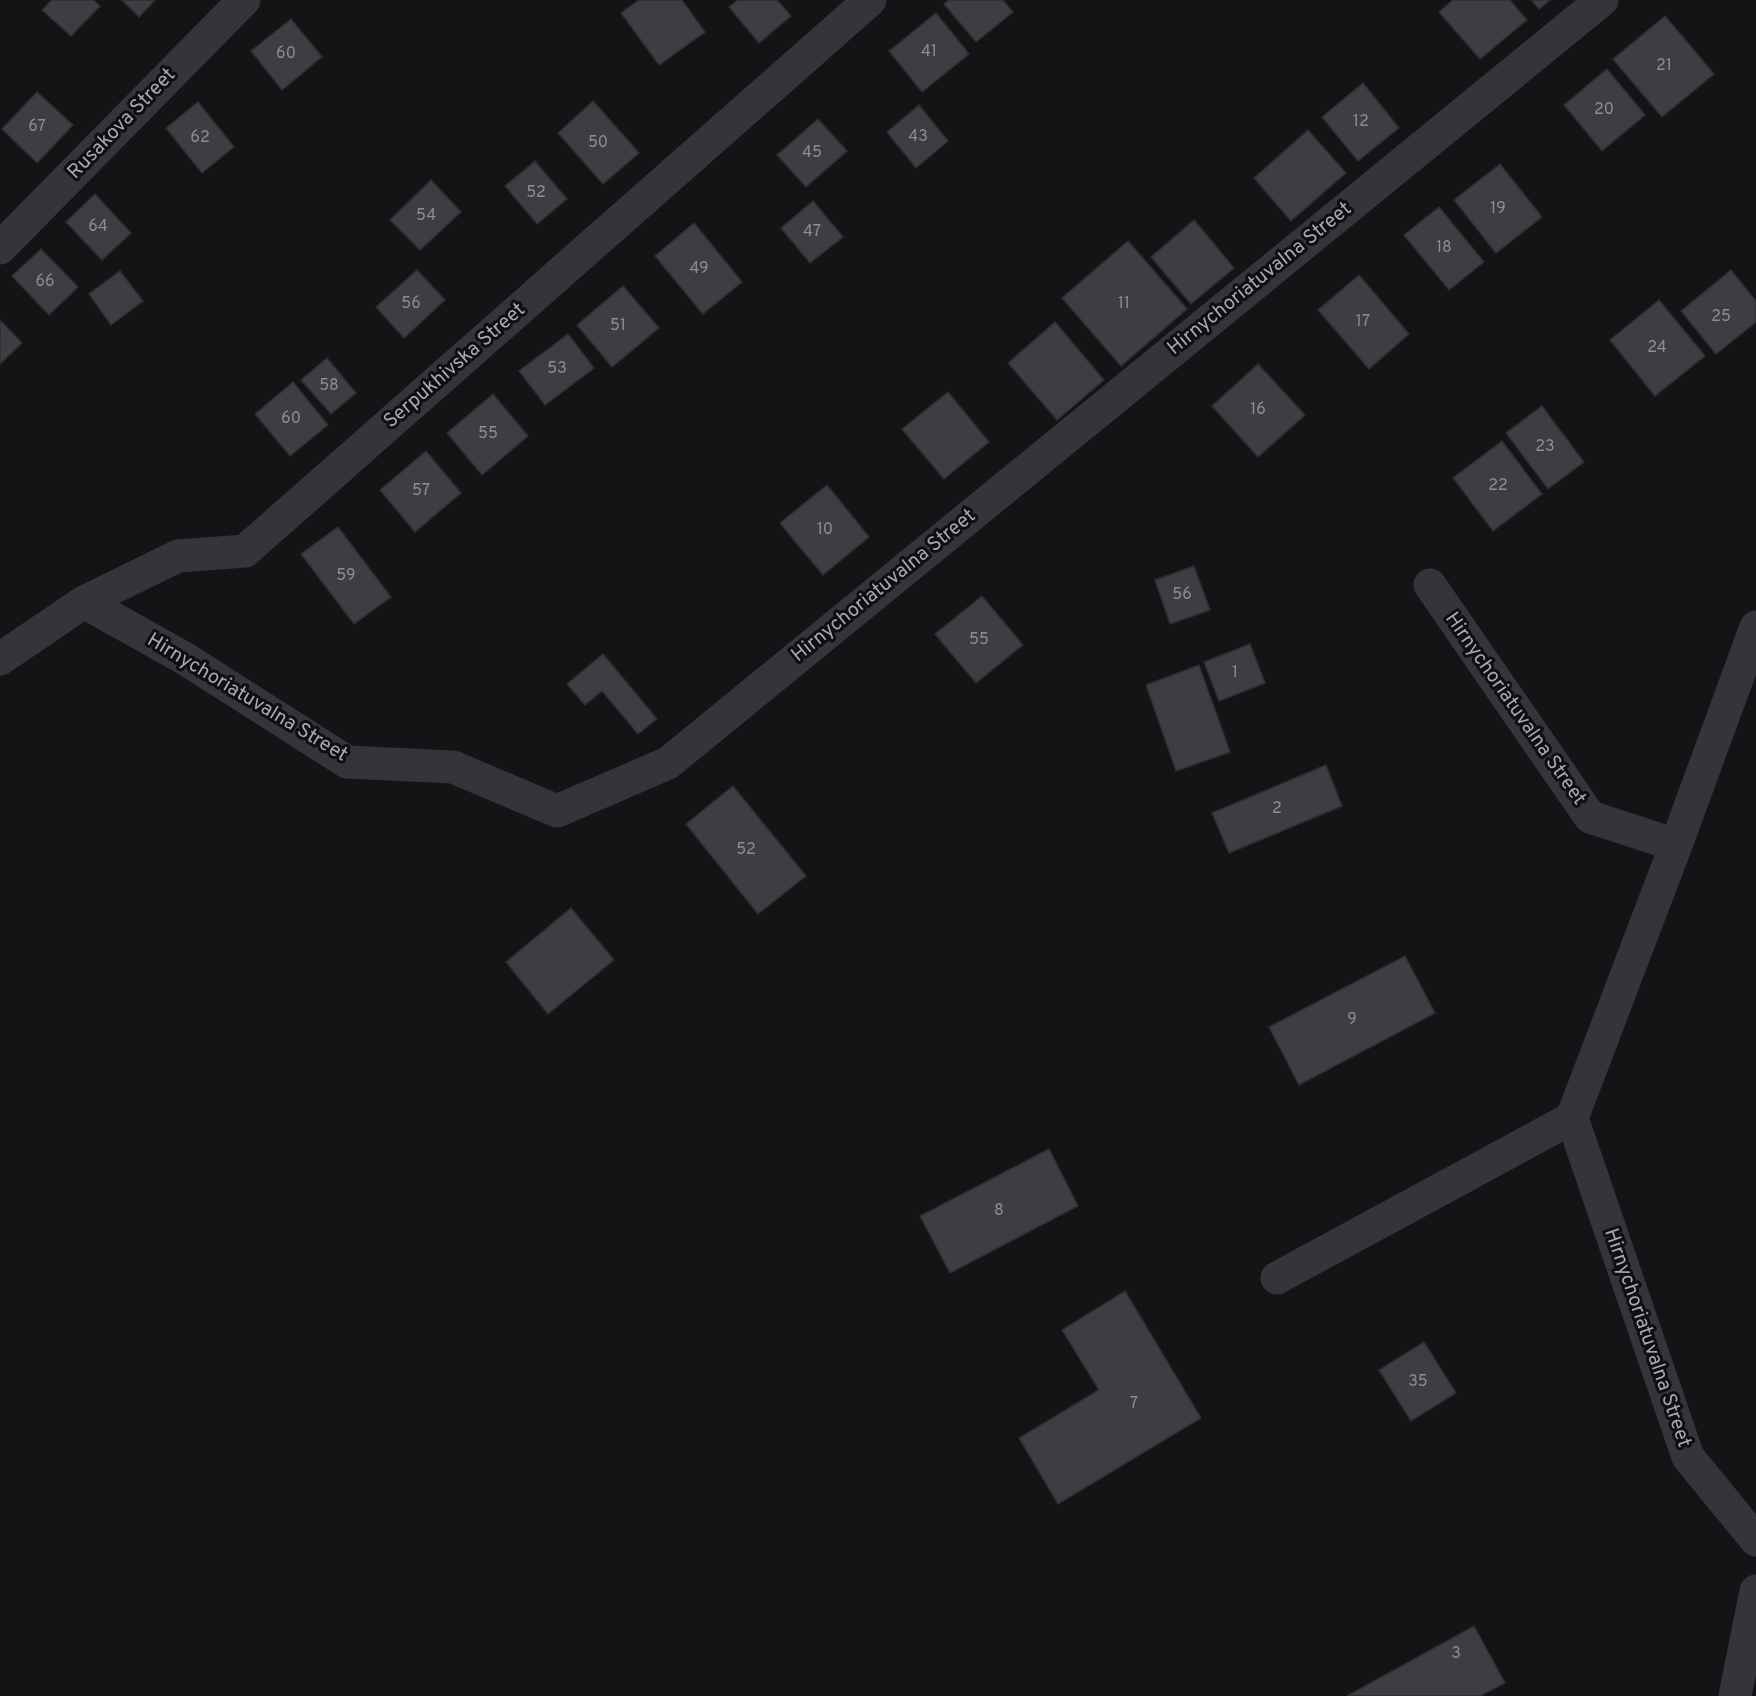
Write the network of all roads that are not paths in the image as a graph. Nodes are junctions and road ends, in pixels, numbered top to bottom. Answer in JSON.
{"nodes":[{"id":1,"x":244,"y":0,"type":"edge"},
{"id":2,"x":870,"y":0,"type":"edge"},
{"id":3,"x":1602,"y":0,"type":"edge"},
{"id":4,"x":0,"y":248,"type":"edge"},
{"id":5,"x":1430,"y":585,"type":"dead end"},
{"id":6,"x":84,"y":602,"type":"junction"},
{"id":7,"x":1756,"y":627,"type":"edge"},
{"id":8,"x":0,"y":659,"type":"edge"},
{"id":9,"x":1676,"y":845,"type":"junction"},
{"id":10,"x":1572,"y":1118,"type":"junction"},
{"id":11,"x":1276,"y":1278,"type":"dead end"},
{"id":12,"x":1756,"y":1540,"type":"edge"},
{"id":13,"x":1756,"y":1591,"type":"edge"},
{"id":14,"x":1735,"y":1696,"type":"edge"}],
"edges":[{"from":1,"to":4,"type":"street","name":"Rusakova Street"},
{"from":2,"to":6,"type":"street","name":"Serpukhivska Street"},
{"from":3,"to":6,"type":"street","name":"Hirnychoriatuvalna Street"},
{"from":5,"to":9,"type":"street","name":"Hirnychoriatuvalna Street"},
{"from":6,"to":8,"type":"street","name":"Serpukhivska Street"},
{"from":7,"to":9,"type":"street"},
{"from":9,"to":10,"type":"street"},
{"from":10,"to":11,"type":"street"},
{"from":10,"to":12,"type":"street","name":"Hirnychoriatuvalna Street"},
{"from":13,"to":14,"type":"street"}]}
